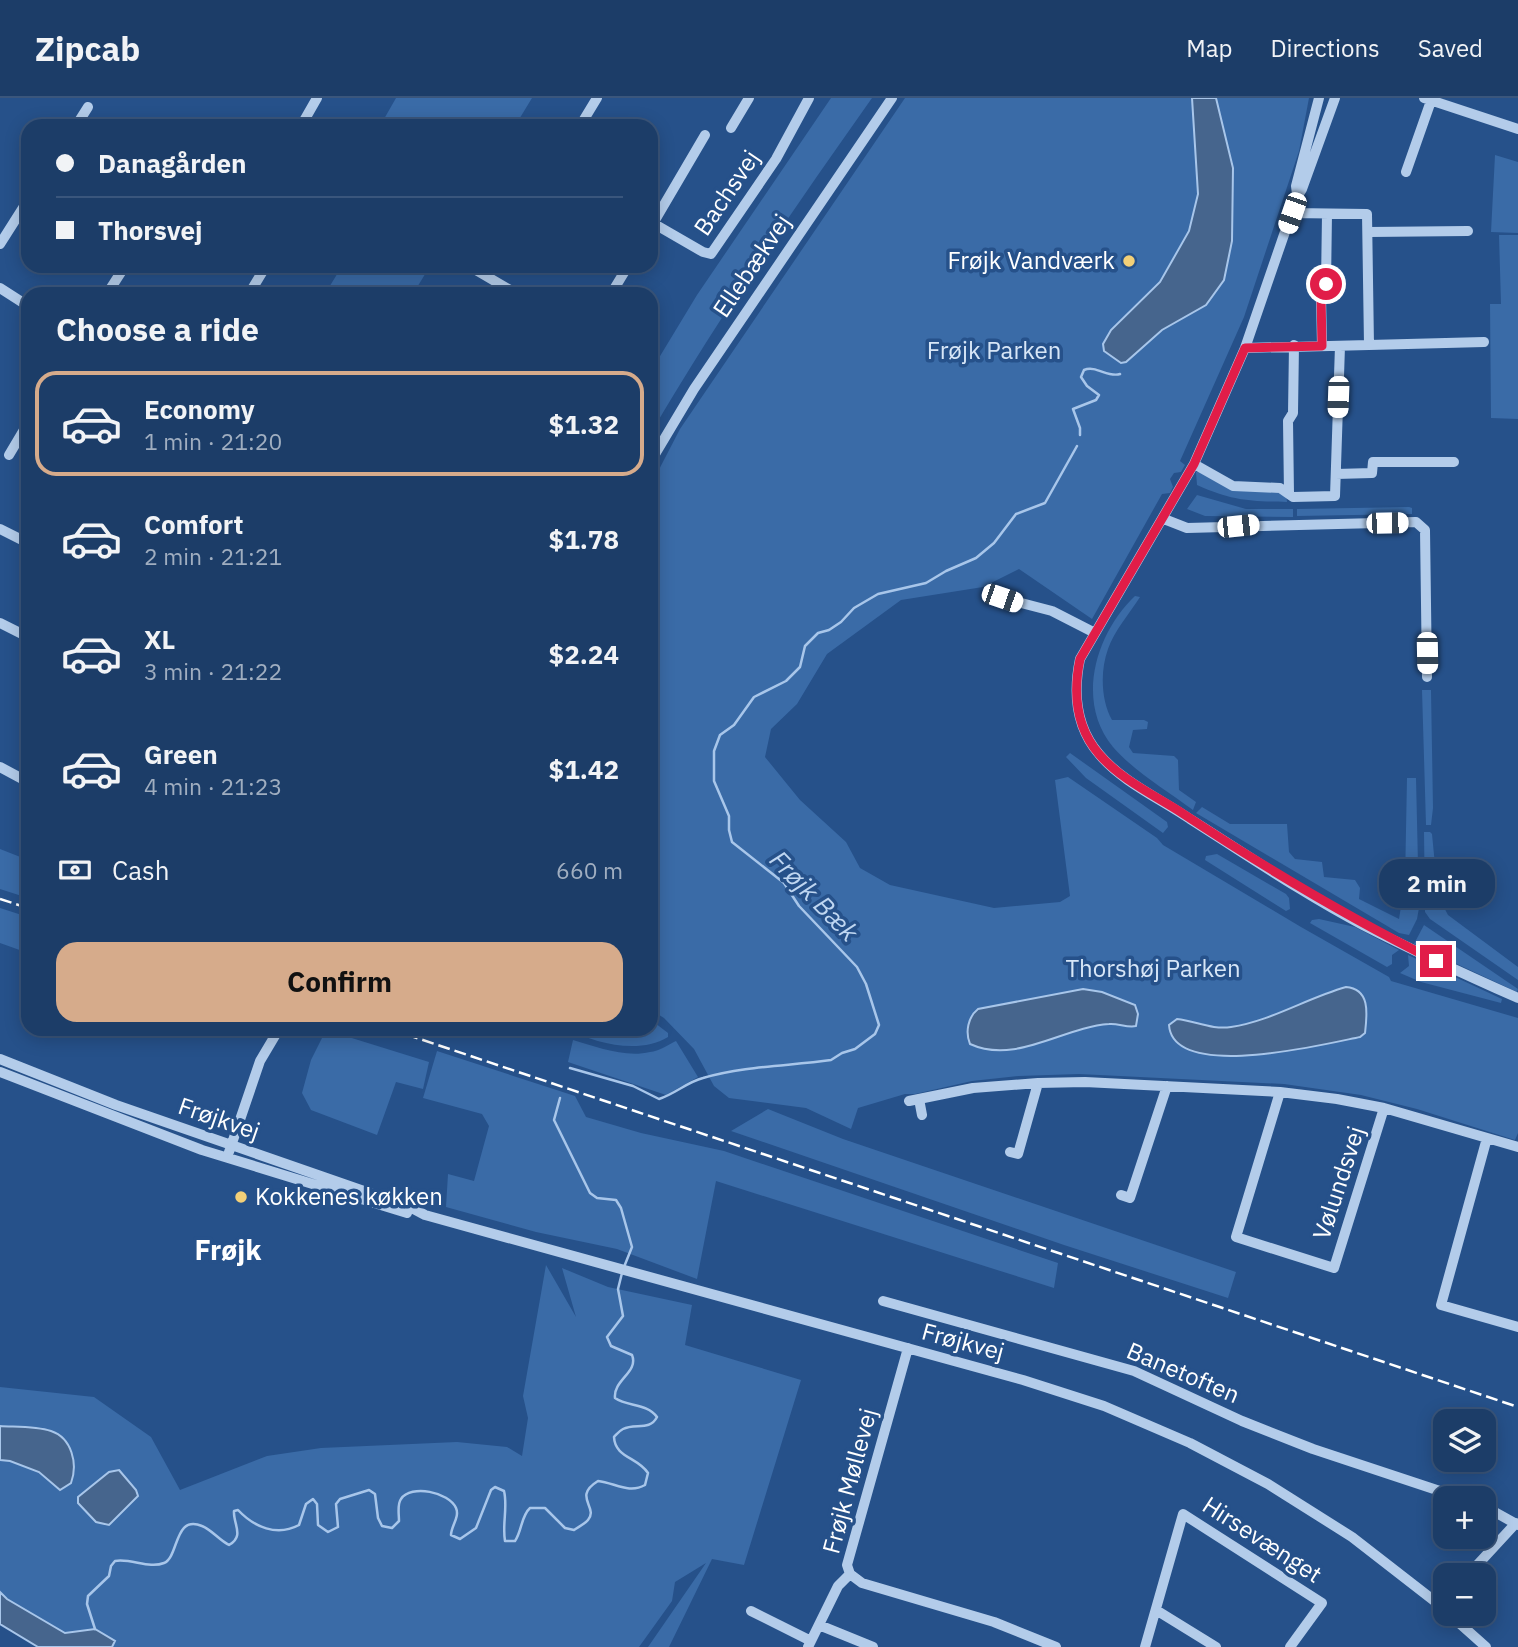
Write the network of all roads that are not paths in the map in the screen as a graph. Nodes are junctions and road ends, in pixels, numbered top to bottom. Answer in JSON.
{"nodes":[{"id":1,"x":317,"y":98,"type":"edge"},
{"id":2,"x":597,"y":98,"type":"edge"},
{"id":3,"x":748,"y":98,"type":"edge"},
{"id":4,"x":809,"y":98,"type":"edge"},
{"id":5,"x":892,"y":98,"type":"edge"},
{"id":6,"x":1319,"y":98,"type":"edge"},
{"id":7,"x":1335,"y":98,"type":"edge"},
{"id":8,"x":1429,"y":99,"type":"edge"},
{"id":9,"x":88,"y":107,"type":"dead end"},
{"id":10,"x":80,"y":119,"type":"edge"},
{"id":11,"x":305,"y":119,"type":"edge"},
{"id":12,"x":584,"y":119,"type":"edge"},
{"id":13,"x":731,"y":128,"type":"dead end"},
{"id":14,"x":1518,"y":129,"type":"edge"},
{"id":15,"x":705,"y":135,"type":"dead end"},
{"id":16,"x":1406,"y":172,"type":"dead end"},
{"id":17,"x":1297,"y":197,"type":"junction"},
{"id":18,"x":21,"y":211,"type":"edge"},
{"id":19,"x":1292,"y":213,"type":"junction"},
{"id":20,"x":658,"y":214,"type":"edge"},
{"id":21,"x":1327,"y":214,"type":"junction"},
{"id":22,"x":658,"y":227,"type":"edge"},
{"id":23,"x":1468,"y":231,"type":"dead end"},
{"id":24,"x":1369,"y":232,"type":"junction"},
{"id":25,"x":0,"y":244,"type":"edge"},
{"id":26,"x":482,"y":273,"type":"edge"},
{"id":27,"x":505,"y":287,"type":"edge"},
{"id":28,"x":0,"y":288,"type":"edge"},
{"id":29,"x":21,"y":302,"type":"edge"},
{"id":30,"x":1484,"y":342,"type":"dead end"},
{"id":31,"x":1294,"y":345,"type":"junction"},
{"id":32,"x":1369,"y":345,"type":"junction"},
{"id":33,"x":1322,"y":346,"type":"junction"},
{"id":34,"x":1340,"y":346,"type":"junction"},
{"id":35,"x":1245,"y":348,"type":"junction"},
{"id":36,"x":21,"y":435,"type":"edge"},
{"id":37,"x":658,"y":449,"type":"edge"},
{"id":38,"x":9,"y":455,"type":"dead end"},
{"id":39,"x":1454,"y":462,"type":"dead end"},
{"id":40,"x":1194,"y":464,"type":"junction"},
{"id":41,"x":1336,"y":474,"type":"junction"},
{"id":42,"x":1289,"y":494,"type":"junction"},
{"id":43,"x":1164,"y":519,"type":"junction"},
{"id":44,"x":3,"y":531,"type":"edge"},
{"id":45,"x":21,"y":540,"type":"edge"},
{"id":46,"x":0,"y":545,"type":"edge"},
{"id":47,"x":1002,"y":598,"type":"dead end"},
{"id":48,"x":0,"y":623,"type":"edge"},
{"id":49,"x":1095,"y":633,"type":"junction"},
{"id":50,"x":21,"y":634,"type":"edge"},
{"id":51,"x":1427,"y":677,"type":"dead end"},
{"id":52,"x":0,"y":767,"type":"edge"},
{"id":53,"x":21,"y":778,"type":"edge"},
{"id":54,"x":1518,"y":998,"type":"edge"},
{"id":55,"x":275,"y":1036,"type":"edge"},
{"id":56,"x":0,"y":1059,"type":"edge"},
{"id":57,"x":0,"y":1072,"type":"edge"},
{"id":58,"x":1038,"y":1083,"type":"junction"},
{"id":59,"x":1167,"y":1086,"type":"junction"},
{"id":60,"x":1280,"y":1092,"type":"junction"},
{"id":61,"x":1384,"y":1108,"type":"junction"},
{"id":62,"x":922,"y":1115,"type":"dead end"},
{"id":63,"x":1487,"y":1138,"type":"junction"},
{"id":64,"x":232,"y":1146,"type":"junction"},
{"id":65,"x":1518,"y":1147,"type":"edge"},
{"id":66,"x":1010,"y":1152,"type":"dead end"},
{"id":67,"x":227,"y":1158,"type":"junction"},
{"id":68,"x":1121,"y":1195,"type":"dead end"},
{"id":69,"x":425,"y":1215,"type":"junction"},
{"id":70,"x":883,"y":1301,"type":"dead end"},
{"id":71,"x":1518,"y":1327,"type":"edge"},
{"id":72,"x":908,"y":1349,"type":"junction"},
{"id":73,"x":1433,"y":1489,"type":"edge"},
{"id":74,"x":1496,"y":1513,"type":"edge"},
{"id":75,"x":1517,"y":1524,"type":"edge"},
{"id":76,"x":1480,"y":1563,"type":"edge"},
{"id":77,"x":850,"y":1574,"type":"junction"},
{"id":78,"x":1433,"y":1598,"type":"edge"},
{"id":79,"x":751,"y":1611,"type":"dead end"},
{"id":80,"x":1156,"y":1611,"type":"junction"},
{"id":81,"x":819,"y":1625,"type":"junction"},
{"id":82,"x":1464,"y":1626,"type":"edge"},
{"id":83,"x":810,"y":1644,"type":"edge"},
{"id":84,"x":1043,"y":1644,"type":"edge"},
{"id":85,"x":873,"y":1647,"type":"edge"},
{"id":86,"x":1056,"y":1647,"type":"edge"},
{"id":87,"x":1145,"y":1647,"type":"edge"},
{"id":88,"x":1216,"y":1647,"type":"edge"},
{"id":89,"x":1290,"y":1647,"type":"edge"},
{"id":90,"x":1486,"y":1647,"type":"edge"}],
"edges":[{"from":1,"to":11,"type":"street"},
{"from":2,"to":12,"type":"street"},
{"from":3,"to":13,"type":"street","name":"Bachsvej"},
{"from":4,"to":22,"type":"street","name":"Bachsvej"},
{"from":5,"to":37,"type":"street","name":"Ellebækvej"},
{"from":6,"to":17,"type":"street"},
{"from":7,"to":17,"type":"street"},
{"from":8,"to":14,"type":"street"},
{"from":8,"to":16,"type":"street"},
{"from":9,"to":10,"type":"street"},
{"from":15,"to":20,"type":"street","name":"Bachsvej"},
{"from":17,"to":19,"type":"street"},
{"from":18,"to":25,"type":"street"},
{"from":19,"to":21,"type":"street"},
{"from":19,"to":35,"type":"street"},
{"from":21,"to":24,"type":"street"},
{"from":21,"to":33,"type":"street"},
{"from":23,"to":24,"type":"street"},
{"from":24,"to":32,"type":"street"},
{"from":26,"to":27,"type":"street"},
{"from":28,"to":29,"type":"street"},
{"from":30,"to":32,"type":"street"},
{"from":31,"to":33,"type":"street"},
{"from":31,"to":35,"type":"street"},
{"from":31,"to":42,"type":"street"},
{"from":32,"to":34,"type":"street"},
{"from":33,"to":34,"type":"street"},
{"from":34,"to":41,"type":"street"},
{"from":35,"to":40,"type":"street"},
{"from":36,"to":38,"type":"street"},
{"from":39,"to":41,"type":"street"},
{"from":40,"to":42,"type":"street"},
{"from":40,"to":43,"type":"street"},
{"from":41,"to":42,"type":"street"},
{"from":43,"to":49,"type":"street"},
{"from":43,"to":51,"type":"street"},
{"from":44,"to":45,"type":"street"},
{"from":44,"to":46,"type":"street"},
{"from":47,"to":49,"type":"street"},
{"from":48,"to":50,"type":"street"},
{"from":49,"to":54,"type":"street"},
{"from":52,"to":53,"type":"street"},
{"from":55,"to":64,"type":"street"},
{"from":56,"to":64,"type":"street","name":"Frøjkvej"},
{"from":57,"to":67,"type":"street","name":"Frøjkvej"},
{"from":58,"to":59,"type":"street","name":"Vølundsvej"},
{"from":58,"to":62,"type":"street","name":"Vølundsvej"},
{"from":58,"to":66,"type":"street"},
{"from":59,"to":60,"type":"street","name":"Vølundsvej"},
{"from":59,"to":68,"type":"street"},
{"from":60,"to":61,"type":"street","name":"Vølundsvej"},
{"from":60,"to":61,"type":"street","name":"Vølundsvej"},
{"from":61,"to":63,"type":"street","name":"Vølundsvej"},
{"from":63,"to":65,"type":"street","name":"Vølundsvej"},
{"from":63,"to":71,"type":"street"},
{"from":64,"to":67,"type":"street"},
{"from":64,"to":69,"type":"street","name":"Frøjkvej"},
{"from":67,"to":69,"type":"street","name":"Frøjkvej"},
{"from":69,"to":72,"type":"street","name":"Frøjkvej"},
{"from":70,"to":73,"type":"street","name":"Banetoften"},
{"from":72,"to":77,"type":"street","name":"Frøjk Møllevej"},
{"from":72,"to":78,"type":"street","name":"Frøjkvej"},
{"from":74,"to":75,"type":"street"},
{"from":75,"to":76,"type":"street"},
{"from":77,"to":81,"type":"street"},
{"from":77,"to":84,"type":"street","name":"Frøjk Møllevej"},
{"from":79,"to":83,"type":"street"},
{"from":80,"to":87,"type":"street","name":"Hirsevænget"},
{"from":80,"to":88,"type":"street"},
{"from":80,"to":89,"type":"street","name":"Hirsevænget"},
{"from":81,"to":83,"type":"street"},
{"from":81,"to":85,"type":"street"},
{"from":82,"to":90,"type":"street","name":"Frøjkvej"},
{"from":84,"to":86,"type":"street","name":"Frøjk Møllevej"}]}
